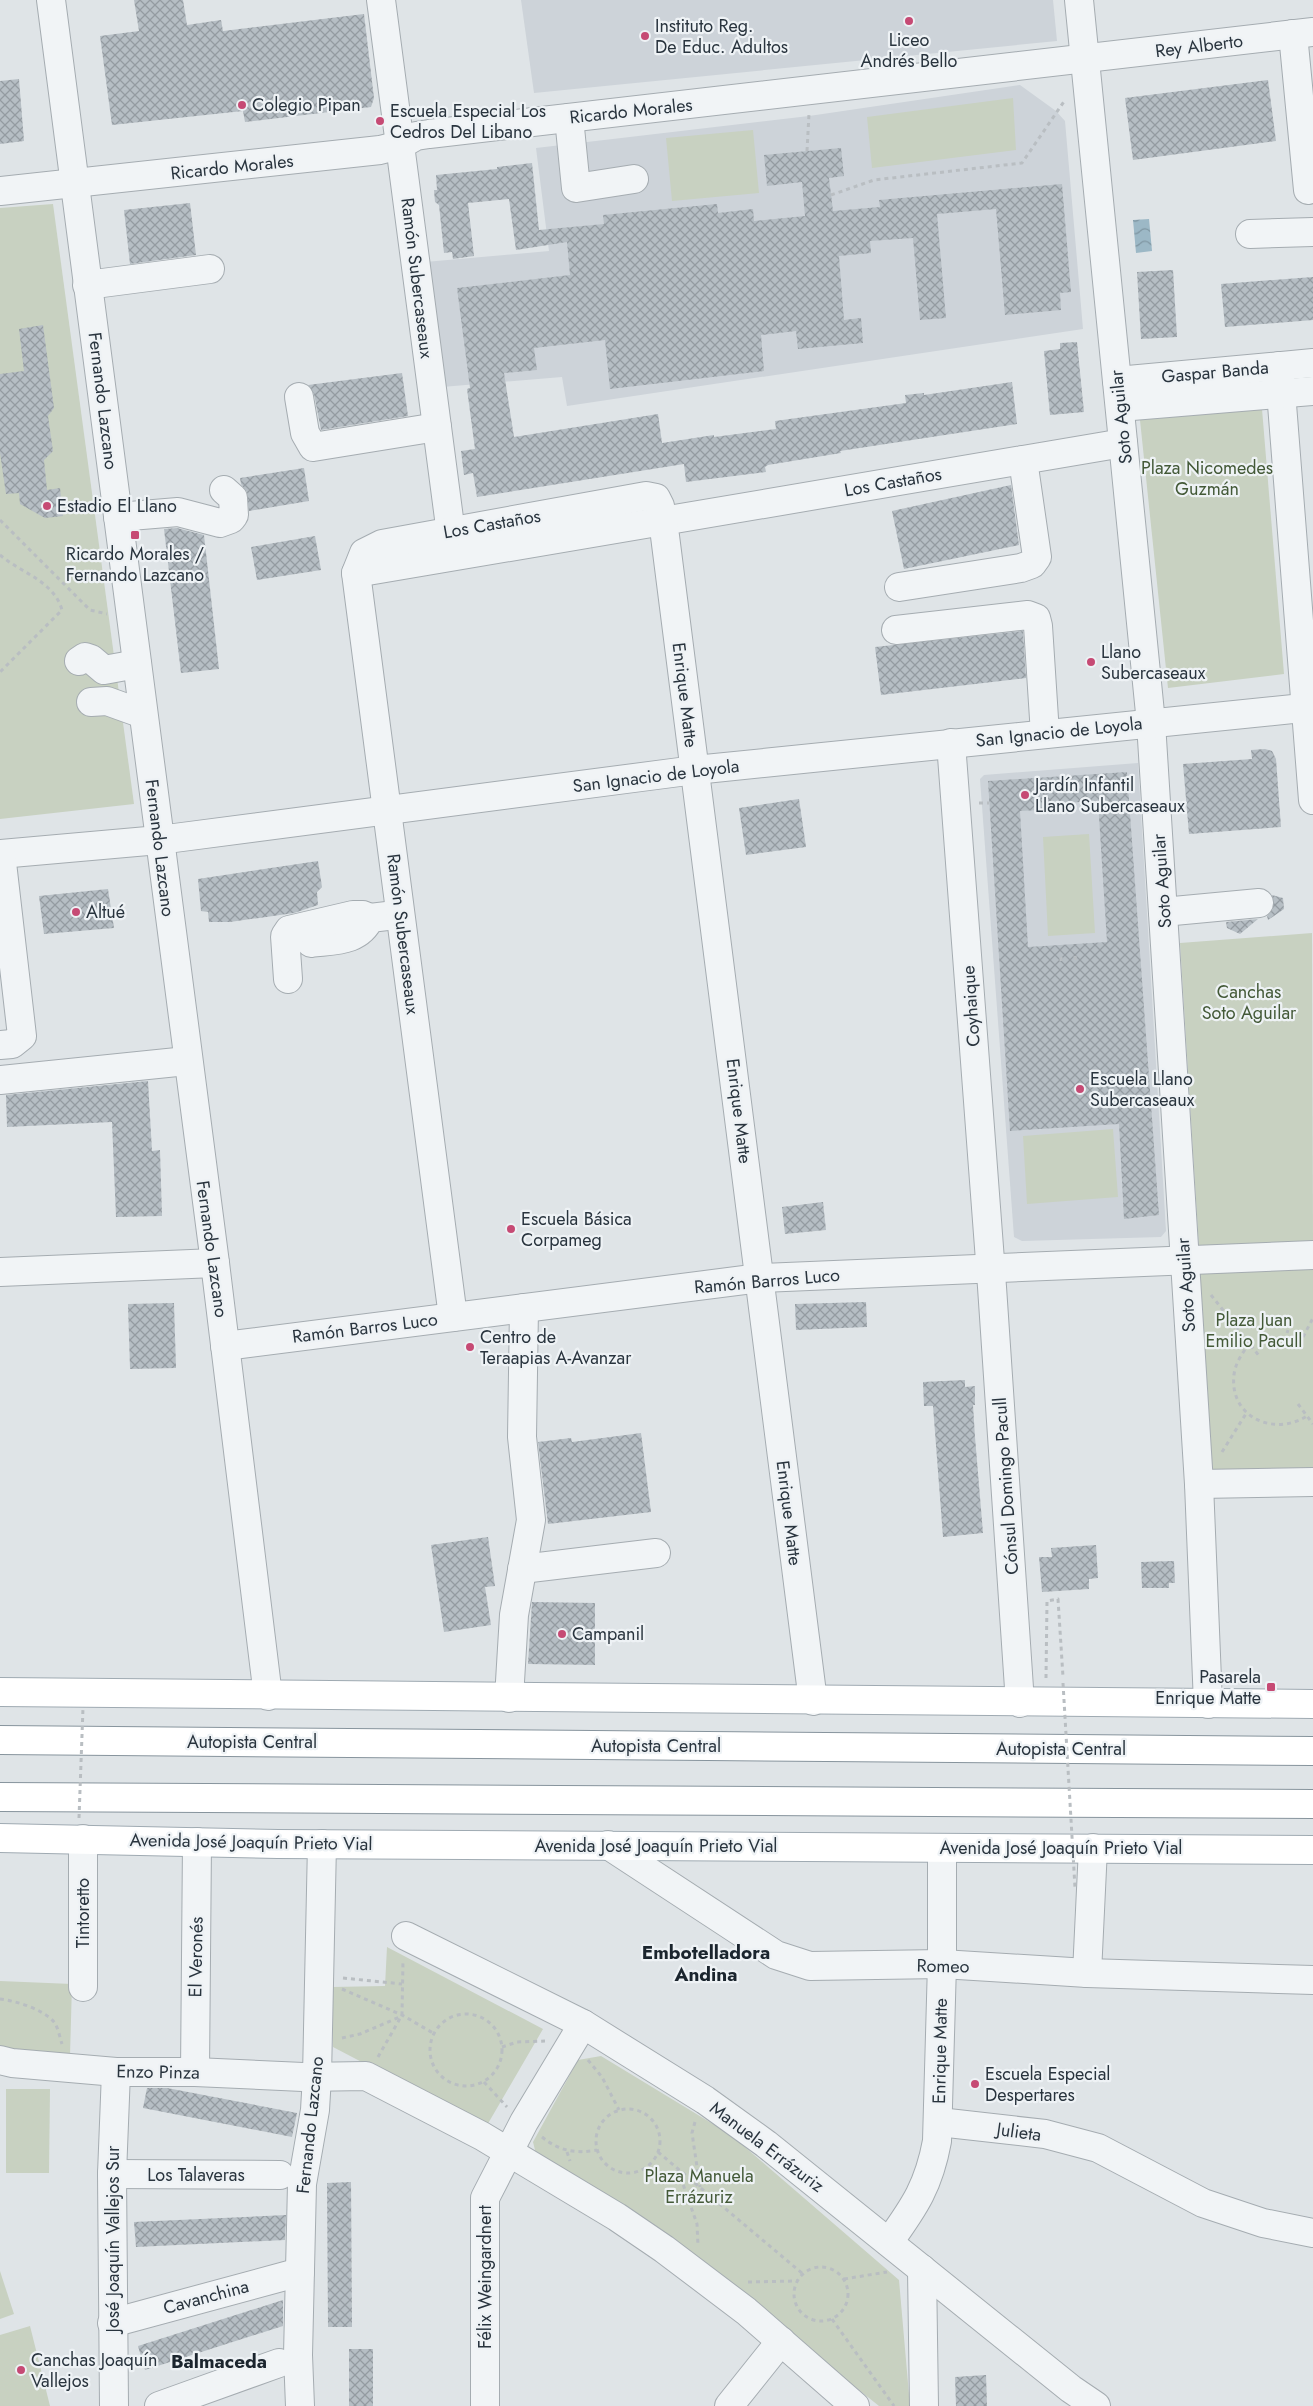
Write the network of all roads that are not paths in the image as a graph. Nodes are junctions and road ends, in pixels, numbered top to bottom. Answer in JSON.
{"nodes":[{"id":1,"x":51,"y":0,"type":"edge"},
{"id":2,"x":381,"y":0,"type":"edge"},
{"id":3,"x":1079,"y":0,"type":"edge"},
{"id":4,"x":1303,"y":33,"type":"edge"},
{"id":5,"x":1087,"y":70,"type":"junction"},
{"id":6,"x":569,"y":118,"type":"junction"},
{"id":7,"x":400,"y":146,"type":"junction"},
{"id":8,"x":634,"y":179,"type":"dead end"},
{"id":9,"x":74,"y":184,"type":"junction"},
{"id":10,"x":1308,"y":190,"type":"dead end"},
{"id":11,"x":0,"y":192,"type":"edge"},
{"id":12,"x":1313,"y":232,"type":"edge"},
{"id":13,"x":1250,"y":234,"type":"dead end"},
{"id":14,"x":210,"y":269,"type":"dead end"},
{"id":15,"x":88,"y":285,"type":"junction"},
{"id":16,"x":1313,"y":364,"type":"edge"},
{"id":17,"x":1279,"y":366,"type":"junction"},
{"id":18,"x":1117,"y":381,"type":"junction"},
{"id":19,"x":1313,"y":391,"type":"edge"},
{"id":20,"x":1281,"y":394,"type":"junction"},
{"id":21,"x":299,"y":397,"type":"dead end"},
{"id":22,"x":1120,"y":408,"type":"junction"},
{"id":23,"x":437,"y":426,"type":"junction"},
{"id":24,"x":1123,"y":443,"type":"junction"},
{"id":25,"x":1023,"y":460,"type":"junction"},
{"id":26,"x":224,"y":490,"type":"dead end"},
{"id":27,"x":118,"y":517,"type":"junction"},
{"id":28,"x":663,"y":522,"type":"junction"},
{"id":29,"x":452,"y":544,"type":"junction"},
{"id":30,"x":360,"y":563,"type":"joint"},
{"id":31,"x":899,"y":587,"type":"dead end"},
{"id":32,"x":896,"y":630,"type":"dead end"},
{"id":33,"x":79,"y":661,"type":"dead end"},
{"id":34,"x":137,"y":664,"type":"junction"},
{"id":35,"x":91,"y":702,"type":"dead end"},
{"id":36,"x":1309,"y":707,"type":"edge"},
{"id":37,"x":143,"y":714,"type":"junction"},
{"id":38,"x":1151,"y":723,"type":"junction"},
{"id":39,"x":1045,"y":734,"type":"junction"},
{"id":40,"x":951,"y":743,"type":"junction"},
{"id":41,"x":695,"y":770,"type":"junction"},
{"id":42,"x":1313,"y":800,"type":"edge"},
{"id":43,"x":387,"y":810,"type":"junction"},
{"id":44,"x":159,"y":840,"type":"junction"},
{"id":45,"x":1,"y":854,"type":"edge"},
{"id":46,"x":1259,"y":902,"type":"dead end"},
{"id":47,"x":1164,"y":912,"type":"junction"},
{"id":48,"x":401,"y":914,"type":"junction"},
{"id":49,"x":370,"y":918,"type":"junction"},
{"id":50,"x":311,"y":943,"type":"dead end"},
{"id":51,"x":288,"y":979,"type":"dead end"},
{"id":52,"x":0,"y":1045,"type":"edge"},
{"id":53,"x":187,"y":1060,"type":"junction"},
{"id":54,"x":0,"y":1080,"type":"edge"},
{"id":55,"x":1313,"y":1255,"type":"edge"},
{"id":56,"x":1185,"y":1260,"type":"junction"},
{"id":57,"x":215,"y":1263,"type":"junction"},
{"id":58,"x":991,"y":1268,"type":"junction"},
{"id":59,"x":0,"y":1272,"type":"edge"},
{"id":60,"x":760,"y":1278,"type":"junction"},
{"id":61,"x":524,"y":1308,"type":"junction"},
{"id":62,"x":453,"y":1317,"type":"junction"},
{"id":63,"x":225,"y":1346,"type":"junction"},
{"id":64,"x":1313,"y":1482,"type":"edge"},
{"id":65,"x":1199,"y":1484,"type":"junction"},
{"id":66,"x":656,"y":1553,"type":"dead end"},
{"id":67,"x":522,"y":1569,"type":"junction"},
{"id":68,"x":0,"y":1692,"type":"edge"},
{"id":69,"x":268,"y":1696,"type":"junction"},
{"id":70,"x":509,"y":1698,"type":"junction"},
{"id":71,"x":813,"y":1701,"type":"junction"},
{"id":72,"x":1020,"y":1703,"type":"junction"},
{"id":73,"x":1208,"y":1704,"type":"junction"},
{"id":74,"x":1313,"y":1704,"type":"edge"},
{"id":75,"x":0,"y":1740,"type":"edge"},
{"id":76,"x":1313,"y":1751,"type":"edge"},
{"id":77,"x":0,"y":1798,"type":"edge"},
{"id":78,"x":1313,"y":1804,"type":"edge"},
{"id":79,"x":81,"y":1828,"type":"junction"},
{"id":80,"x":0,"y":1838,"type":"edge"},
{"id":81,"x":197,"y":1842,"type":"junction"},
{"id":82,"x":322,"y":1844,"type":"junction"},
{"id":83,"x":608,"y":1845,"type":"junction"},
{"id":84,"x":942,"y":1848,"type":"junction"},
{"id":85,"x":1093,"y":1848,"type":"junction"},
{"id":86,"x":1313,"y":1850,"type":"edge"},
{"id":87,"x":408,"y":1937,"type":"road end"},
{"id":88,"x":942,"y":1964,"type":"junction"},
{"id":89,"x":1087,"y":1973,"type":"junction"},
{"id":90,"x":1313,"y":1980,"type":"edge"},
{"id":91,"x":83,"y":1987,"type":"dead end"},
{"id":92,"x":582,"y":2024,"type":"junction"},
{"id":93,"x":0,"y":2060,"type":"edge"},
{"id":94,"x":116,"y":2072,"type":"junction"},
{"id":95,"x":195,"y":2072,"type":"junction"},
{"id":96,"x":317,"y":2076,"type":"junction"},
{"id":97,"x":939,"y":2122,"type":"junction"},
{"id":98,"x":508,"y":2152,"type":"junction"},
{"id":99,"x":112,"y":2174,"type":"junction"},
{"id":100,"x":280,"y":2175,"type":"dead end"},
{"id":101,"x":1313,"y":2233,"type":"edge"},
{"id":102,"x":907,"y":2256,"type":"junction"},
{"id":103,"x":300,"y":2272,"type":"junction"},
{"id":104,"x":112,"y":2323,"type":"junction"},
{"id":105,"x":781,"y":2341,"type":"junction"},
{"id":106,"x":279,"y":2363,"type":"dead end"},
{"id":107,"x":114,"y":2406,"type":"edge"},
{"id":108,"x":159,"y":2406,"type":"edge"},
{"id":109,"x":300,"y":2406,"type":"edge"},
{"id":110,"x":485,"y":2406,"type":"edge"},
{"id":111,"x":729,"y":2406,"type":"edge"},
{"id":112,"x":855,"y":2406,"type":"edge"},
{"id":113,"x":924,"y":2406,"type":"edge"},
{"id":114,"x":1096,"y":2406,"type":"edge"}],
"edges":[{"from":1,"to":9,"type":"street","name":"Fernando Lazcano"},
{"from":2,"to":7,"type":"street","name":"Ramón Subercaseaux"},
{"from":3,"to":5,"type":"street","name":"Soto Aguilar"},
{"from":4,"to":5,"type":"street","name":"Rey Alberto"},
{"from":4,"to":10,"type":"street"},
{"from":5,"to":6,"type":"street","name":"Ricardo Morales"},
{"from":5,"to":18,"type":"street","name":"Soto Aguilar"},
{"from":6,"to":7,"type":"street","name":"Ricardo Morales"},
{"from":6,"to":8,"type":"street"},
{"from":7,"to":9,"type":"street","name":"Ricardo Morales"},
{"from":7,"to":23,"type":"street","name":"Ramón Subercaseaux"},
{"from":9,"to":11,"type":"street","name":"Ricardo Morales"},
{"from":9,"to":15,"type":"street","name":"Fernando Lazcano"},
{"from":12,"to":13,"type":"street"},
{"from":14,"to":15,"type":"street"},
{"from":15,"to":27,"type":"street","name":"Fernando Lazcano"},
{"from":16,"to":17,"type":"street","name":"Gaspar Banda"},
{"from":17,"to":18,"type":"street","name":"Gaspar Banda"},
{"from":17,"to":20,"type":"street"},
{"from":18,"to":22,"type":"street","name":"Soto Aguilar"},
{"from":19,"to":20,"type":"street","name":"Gaspar Banda"},
{"from":20,"to":22,"type":"street","name":"Gaspar Banda"},
{"from":20,"to":36,"type":"street"},
{"from":21,"to":23,"type":"street"},
{"from":22,"to":24,"type":"street","name":"Soto Aguilar"},
{"from":23,"to":29,"type":"street","name":"Ramón Subercaseaux"},
{"from":24,"to":25,"type":"street","name":"Los Castaños"},
{"from":24,"to":38,"type":"street","name":"Soto Aguilar"},
{"from":25,"to":28,"type":"street","name":"Los Castaños"},
{"from":25,"to":31,"type":"street"},
{"from":26,"to":27,"type":"street"},
{"from":27,"to":34,"type":"street","name":"Fernando Lazcano"},
{"from":28,"to":29,"type":"street","name":"Los Castaños"},
{"from":28,"to":41,"type":"street","name":"Enrique Matte"},
{"from":29,"to":30,"type":"street","name":"Los Castaños"},
{"from":30,"to":43,"type":"street","name":"Ramón Subercaseaux"},
{"from":32,"to":39,"type":"street"},
{"from":33,"to":34,"type":"street"},
{"from":34,"to":37,"type":"street","name":"Fernando Lazcano"},
{"from":35,"to":37,"type":"street"},
{"from":36,"to":38,"type":"street","name":"San Ignacio de Loyola"},
{"from":36,"to":42,"type":"street"},
{"from":37,"to":44,"type":"street","name":"Fernando Lazcano"},
{"from":38,"to":39,"type":"street","name":"San Ignacio de Loyola"},
{"from":38,"to":47,"type":"street","name":"Soto Aguilar"},
{"from":39,"to":40,"type":"street","name":"San Ignacio de Loyola"},
{"from":40,"to":41,"type":"street","name":"San Ignacio de Loyola"},
{"from":40,"to":58,"type":"street","name":"Coyhaique"},
{"from":41,"to":43,"type":"street","name":"San Ignacio de Loyola"},
{"from":41,"to":60,"type":"street","name":"Enrique Matte"},
{"from":43,"to":44,"type":"street","name":"San Ignacio de Loyola"},
{"from":43,"to":48,"type":"street","name":"Ramón Subercaseaux"},
{"from":44,"to":45,"type":"street","name":"San Ignacio de Loyola"},
{"from":44,"to":53,"type":"street","name":"Fernando Lazcano"},
{"from":45,"to":52,"type":"street"},
{"from":46,"to":47,"type":"street"},
{"from":47,"to":56,"type":"street","name":"Soto Aguilar"},
{"from":48,"to":49,"type":"street"},
{"from":48,"to":62,"type":"street","name":"Ramón Subercaseaux"},
{"from":49,"to":50,"type":"street"},
{"from":49,"to":51,"type":"street"},
{"from":53,"to":54,"type":"street"},
{"from":53,"to":57,"type":"street","name":"Fernando Lazcano"},
{"from":55,"to":56,"type":"street","name":"Ramón Barros Luco"},
{"from":56,"to":58,"type":"street","name":"Ramón Barros Luco"},
{"from":56,"to":65,"type":"street","name":"Soto Aguilar"},
{"from":57,"to":59,"type":"street"},
{"from":57,"to":63,"type":"street","name":"Fernando Lazcano"},
{"from":58,"to":60,"type":"street","name":"Ramón Barros Luco"},
{"from":58,"to":72,"type":"street","name":"Cónsul Domingo Pacull"},
{"from":60,"to":61,"type":"street","name":"Ramón Barros Luco"},
{"from":60,"to":71,"type":"street","name":"Enrique Matte"},
{"from":61,"to":62,"type":"street","name":"Ramón Barros Luco"},
{"from":61,"to":67,"type":"street"},
{"from":62,"to":63,"type":"street","name":"Ramón Barros Luco"},
{"from":63,"to":69,"type":"street","name":"Fernando Lazcano"},
{"from":64,"to":65,"type":"street"},
{"from":65,"to":73,"type":"street","name":"Soto Aguilar"},
{"from":66,"to":67,"type":"street"},
{"from":67,"to":70,"type":"street"},
{"from":68,"to":69,"type":"main road"},
{"from":69,"to":70,"type":"main road"},
{"from":70,"to":71,"type":"main road"},
{"from":71,"to":72,"type":"main road"},
{"from":72,"to":73,"type":"main road"},
{"from":73,"to":74,"type":"main road"},
{"from":75,"to":76,"type":"main road","name":"Autopista Central"},
{"from":77,"to":78,"type":"main road"},
{"from":79,"to":80,"type":"main road","name":"Avenida José Joaquín Prieto Vial"},
{"from":79,"to":81,"type":"main road","name":"Avenida José Joaquín Prieto Vial"},
{"from":79,"to":91,"type":"street","name":"Tintoretto"},
{"from":81,"to":82,"type":"main road","name":"Avenida José Joaquín Prieto Vial"},
{"from":81,"to":95,"type":"street","name":"El Veronés"},
{"from":82,"to":83,"type":"main road","name":"Avenida José Joaquín Prieto Vial"},
{"from":82,"to":96,"type":"street","name":"Fernando Lazcano"},
{"from":83,"to":84,"type":"main road","name":"Avenida José Joaquín Prieto Vial"},
{"from":83,"to":88,"type":"street","name":"Romeo"},
{"from":84,"to":85,"type":"main road","name":"Avenida José Joaquín Prieto Vial"},
{"from":84,"to":88,"type":"street","name":"Enrique Matte"},
{"from":85,"to":86,"type":"main road","name":"Avenida José Joaquín Prieto Vial"},
{"from":85,"to":89,"type":"street"},
{"from":87,"to":92,"type":"street","name":"Manuela Errázuriz"},
{"from":88,"to":89,"type":"street","name":"Romeo"},
{"from":88,"to":97,"type":"street","name":"Enrique Matte"},
{"from":89,"to":90,"type":"street","name":"Romeo"},
{"from":92,"to":98,"type":"street","name":"Félix Weingardnert"},
{"from":92,"to":102,"type":"street","name":"Manuela Errázuriz"},
{"from":93,"to":94,"type":"street","name":"Enzo Pinza"},
{"from":94,"to":95,"type":"street","name":"Enzo Pinza"},
{"from":94,"to":99,"type":"street","name":"José Joaquín Vallejos Sur"},
{"from":95,"to":96,"type":"street","name":"Enzo Pinza"},
{"from":96,"to":98,"type":"street"},
{"from":96,"to":103,"type":"street","name":"Fernando Lazcano"},
{"from":97,"to":101,"type":"street","name":"Julieta"},
{"from":97,"to":102,"type":"street","name":"Enrique Matte"},
{"from":98,"to":105,"type":"street"},
{"from":98,"to":110,"type":"street","name":"Félix Weingardnert"},
{"from":99,"to":100,"type":"street","name":"Los Talaveras"},
{"from":99,"to":104,"type":"street","name":"José Joaquín Vallejos Sur"},
{"from":102,"to":113,"type":"street"},
{"from":102,"to":114,"type":"street","name":"Manuela Errázuriz"},
{"from":103,"to":104,"type":"street","name":"Cavanchina"},
{"from":103,"to":109,"type":"street","name":"Fernando Lazcano"},
{"from":104,"to":107,"type":"street","name":"José Joaquín Vallejos Sur"},
{"from":105,"to":111,"type":"street"},
{"from":105,"to":112,"type":"street"},
{"from":106,"to":108,"type":"street"}]}
